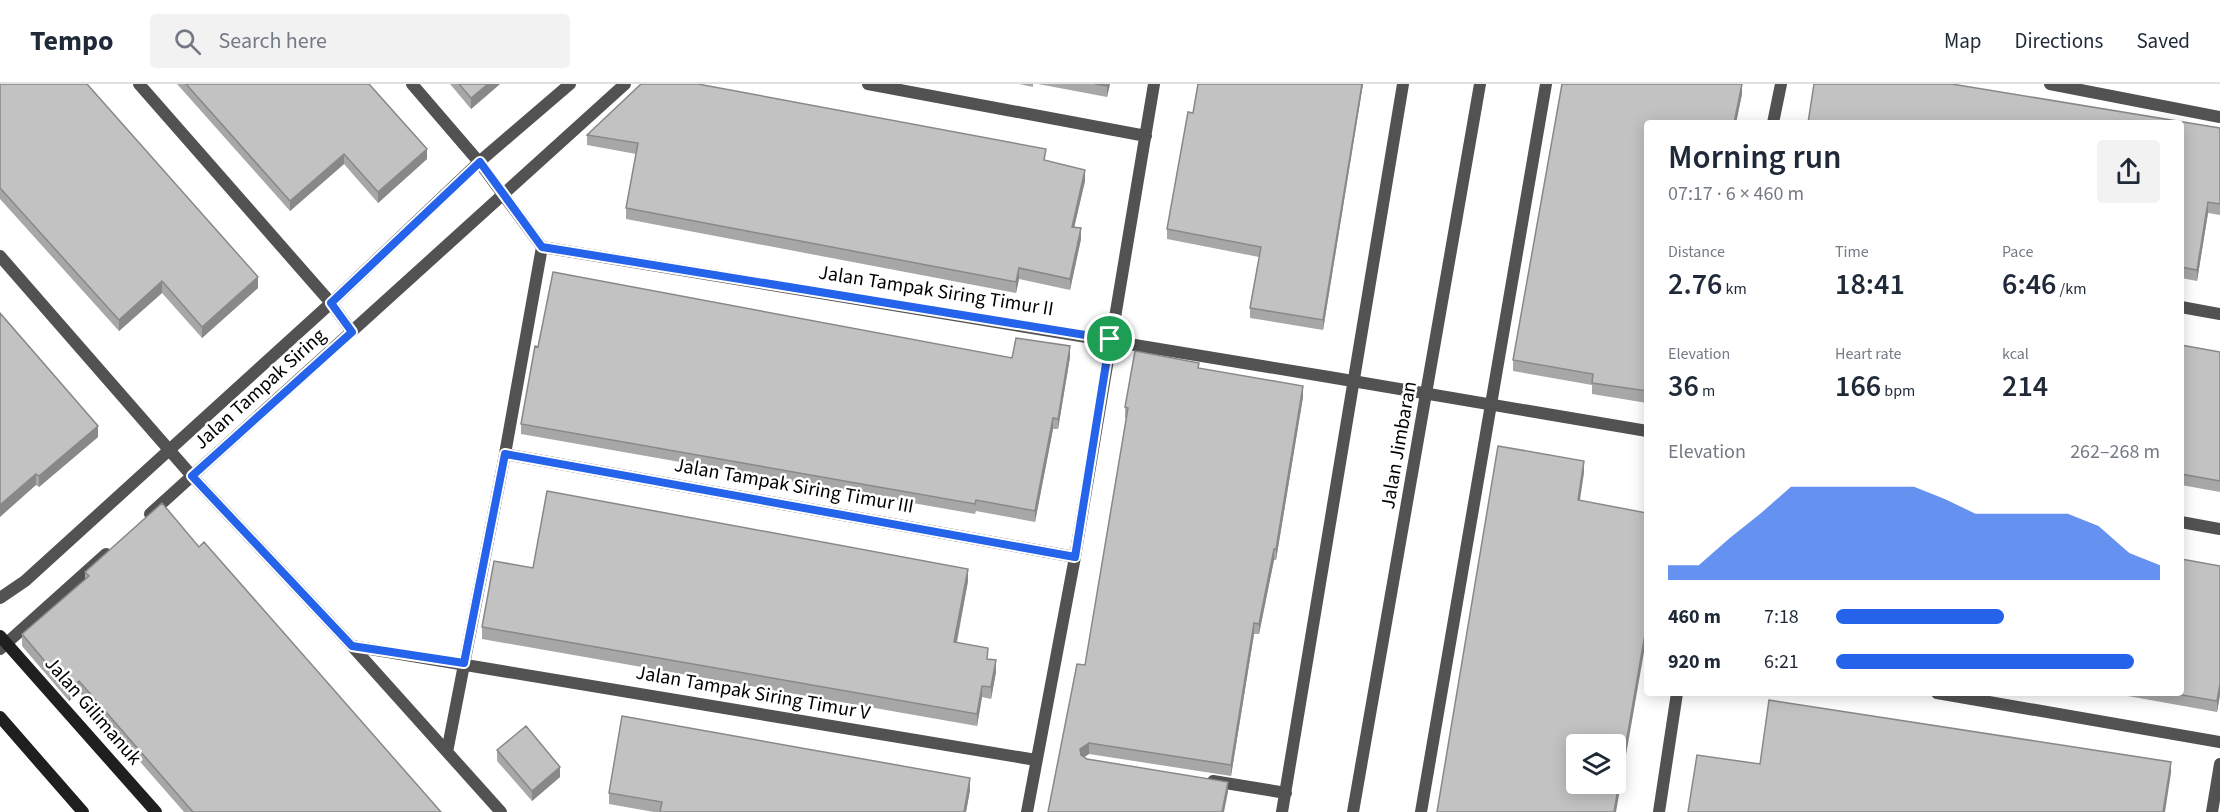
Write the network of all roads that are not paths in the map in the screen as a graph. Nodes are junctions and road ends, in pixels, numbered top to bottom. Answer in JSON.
{"nodes":[{"id":1,"x":139,"y":84,"type":"edge"},
{"id":2,"x":412,"y":84,"type":"edge"},
{"id":3,"x":570,"y":84,"type":"edge"},
{"id":4,"x":625,"y":84,"type":"edge"},
{"id":5,"x":868,"y":84,"type":"edge"},
{"id":6,"x":1154,"y":84,"type":"edge"},
{"id":7,"x":1403,"y":84,"type":"edge"},
{"id":8,"x":1480,"y":84,"type":"edge"},
{"id":9,"x":1546,"y":84,"type":"edge"},
{"id":10,"x":1780,"y":84,"type":"edge"},
{"id":11,"x":2050,"y":84,"type":"edge"},
{"id":12,"x":2220,"y":117,"type":"edge"},
{"id":13,"x":1774,"y":120,"type":"edge"},
{"id":14,"x":1146,"y":136,"type":"junction"},
{"id":15,"x":480,"y":162,"type":"junction"},
{"id":16,"x":504,"y":195,"type":"junction"},
{"id":17,"x":542,"y":247,"type":"junction"},
{"id":18,"x":0,"y":256,"type":"edge"},
{"id":19,"x":331,"y":303,"type":"junction"},
{"id":20,"x":2184,"y":308,"type":"edge"},
{"id":21,"x":2220,"y":314,"type":"edge"},
{"id":22,"x":352,"y":332,"type":"junction"},
{"id":23,"x":1110,"y":339,"type":"junction"},
{"id":24,"x":1356,"y":383,"type":"junction"},
{"id":25,"x":1428,"y":395,"type":"junction"},
{"id":26,"x":1491,"y":405,"type":"junction"},
{"id":27,"x":1644,"y":430,"type":"edge"},
{"id":28,"x":169,"y":450,"type":"junction"},
{"id":29,"x":505,"y":454,"type":"junction"},
{"id":30,"x":192,"y":476,"type":"junction"},
{"id":31,"x":141,"y":522,"type":"edge"},
{"id":32,"x":2184,"y":523,"type":"edge"},
{"id":33,"x":2220,"y":529,"type":"edge"},
{"id":34,"x":115,"y":545,"type":"edge"},
{"id":35,"x":1075,"y":557,"type":"junction"},
{"id":36,"x":0,"y":598,"type":"edge"},
{"id":37,"x":2,"y":642,"type":"edge"},
{"id":38,"x":352,"y":646,"type":"junction"},
{"id":39,"x":464,"y":663,"type":"junction"},
{"id":40,"x":1677,"y":696,"type":"edge"},
{"id":41,"x":1954,"y":696,"type":"edge"},
{"id":42,"x":0,"y":717,"type":"edge"},
{"id":43,"x":2220,"y":742,"type":"edge"},
{"id":44,"x":447,"y":752,"type":"junction"},
{"id":45,"x":1036,"y":760,"type":"junction"},
{"id":46,"x":2220,"y":764,"type":"edge"},
{"id":47,"x":1204,"y":780,"type":"edge"},
{"id":48,"x":1286,"y":793,"type":"junction"},
{"id":49,"x":83,"y":812,"type":"edge"},
{"id":50,"x":156,"y":812,"type":"edge"},
{"id":51,"x":501,"y":812,"type":"edge"},
{"id":52,"x":1027,"y":812,"type":"edge"},
{"id":53,"x":1282,"y":812,"type":"edge"},
{"id":54,"x":1353,"y":812,"type":"edge"},
{"id":55,"x":1421,"y":812,"type":"edge"},
{"id":56,"x":1659,"y":812,"type":"edge"},
{"id":57,"x":2212,"y":812,"type":"edge"}],
"edges":[{"from":1,"to":19,"type":"street"},
{"from":2,"to":15,"type":"street"},
{"from":3,"to":15,"type":"street","name":"Jalan Tampak Siring"},
{"from":4,"to":16,"type":"street","name":"Jalan Tampak Siring"},
{"from":5,"to":14,"type":"street"},
{"from":6,"to":14,"type":"street"},
{"from":7,"to":24,"type":"street"},
{"from":8,"to":25,"type":"street","name":"Jalan Jimbaran"},
{"from":9,"to":26,"type":"street"},
{"from":10,"to":13,"type":"street"},
{"from":11,"to":12,"type":"street"},
{"from":14,"to":23,"type":"street"},
{"from":15,"to":16,"type":"street"},
{"from":15,"to":19,"type":"street","name":"Jalan Tampak Siring"},
{"from":16,"to":17,"type":"street"},
{"from":16,"to":22,"type":"street","name":"Jalan Tampak Siring"},
{"from":17,"to":23,"type":"street","name":"Jalan Tampak Siring Timur II"},
{"from":17,"to":29,"type":"street"},
{"from":18,"to":28,"type":"street"},
{"from":19,"to":22,"type":"street"},
{"from":19,"to":28,"type":"street","name":"Jalan Tampak Siring"},
{"from":20,"to":21,"type":"street"},
{"from":22,"to":30,"type":"street","name":"Jalan Tampak Siring"},
{"from":23,"to":24,"type":"street","name":"Jalan Tampak Siring Timur II"},
{"from":23,"to":35,"type":"street"},
{"from":24,"to":25,"type":"street","name":"Jalan Tampak Siring Timur II"},
{"from":24,"to":48,"type":"street"},
{"from":25,"to":26,"type":"street","name":"Jalan Tampak Siring Timur II"},
{"from":25,"to":54,"type":"street","name":"Jalan Jimbaran"},
{"from":26,"to":27,"type":"street","name":"Jalan Tampak Siring Timur II"},
{"from":26,"to":55,"type":"street"},
{"from":28,"to":30,"type":"street"},
{"from":28,"to":36,"type":"street","name":"Jalan Tampak Siring"},
{"from":29,"to":35,"type":"street","name":"Jalan Tampak Siring Timur III"},
{"from":29,"to":39,"type":"street"},
{"from":30,"to":31,"type":"street","name":"Jalan Tampak Siring"},
{"from":30,"to":38,"type":"street"},
{"from":32,"to":33,"type":"street"},
{"from":34,"to":37,"type":"street"},
{"from":35,"to":45,"type":"street"},
{"from":37,"to":50,"type":"street","name":"Jalan Gilimanuk"},
{"from":38,"to":39,"type":"street","name":"Jalan Tampak Siring Timur V"},
{"from":38,"to":44,"type":"street"},
{"from":39,"to":44,"type":"street"},
{"from":39,"to":45,"type":"street","name":"Jalan Tampak Siring Timur V"},
{"from":40,"to":56,"type":"street"},
{"from":41,"to":43,"type":"street"},
{"from":42,"to":49,"type":"street"},
{"from":44,"to":51,"type":"street"},
{"from":45,"to":52,"type":"street"},
{"from":46,"to":57,"type":"street"},
{"from":47,"to":48,"type":"street"},
{"from":48,"to":53,"type":"street"}]}
